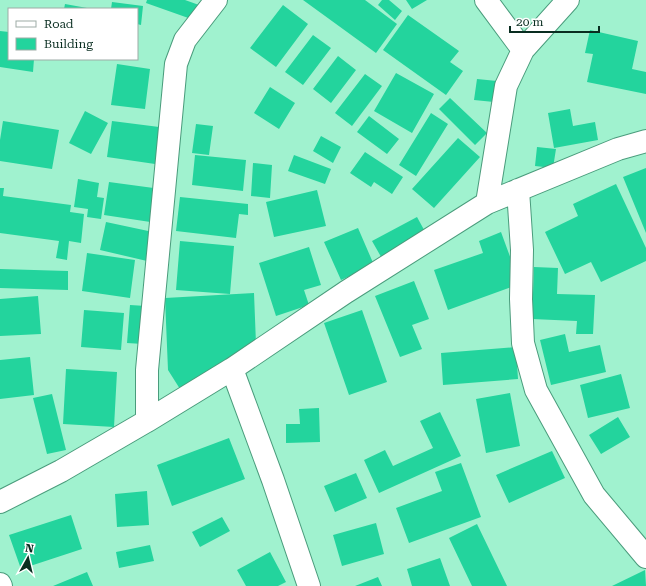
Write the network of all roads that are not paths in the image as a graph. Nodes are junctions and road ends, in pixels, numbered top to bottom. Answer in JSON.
{"nodes":[{"id":1,"x":216,"y":0,"type":"edge"},
{"id":2,"x":486,"y":0,"type":"edge"},
{"id":3,"x":568,"y":0,"type":"edge"},
{"id":4,"x":523,"y":50,"type":"junction"},
{"id":5,"x":646,"y":140,"type":"edge"},
{"id":6,"x":518,"y":190,"type":"junction"},
{"id":7,"x":487,"y":203,"type":"junction"},
{"id":8,"x":232,"y":369,"type":"junction"},
{"id":9,"x":147,"y":421,"type":"junction"},
{"id":10,"x":0,"y":502,"type":"edge"},
{"id":11,"x":646,"y":557,"type":"edge"},
{"id":12,"x":309,"y":586,"type":"edge"}],
"edges":[{"from":1,"to":9,"type":"street"},
{"from":2,"to":4,"type":"street"},
{"from":3,"to":4,"type":"street"},
{"from":4,"to":7,"type":"street"},
{"from":5,"to":6,"type":"street"},
{"from":6,"to":7,"type":"street"},
{"from":6,"to":11,"type":"street"},
{"from":7,"to":8,"type":"street"},
{"from":8,"to":9,"type":"street"},
{"from":8,"to":12,"type":"street"},
{"from":9,"to":10,"type":"street"}]}
